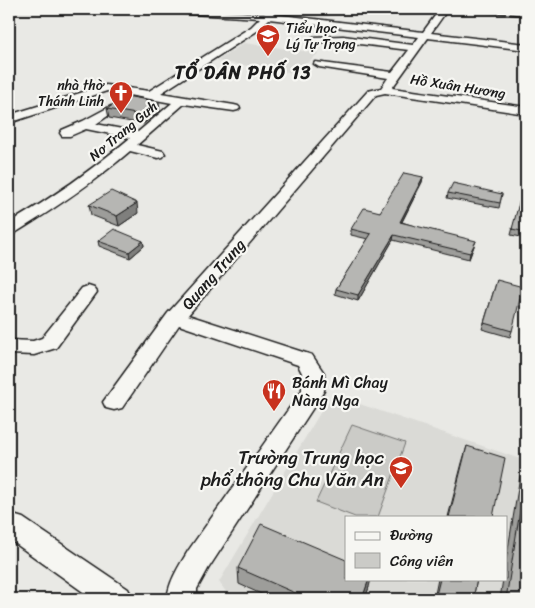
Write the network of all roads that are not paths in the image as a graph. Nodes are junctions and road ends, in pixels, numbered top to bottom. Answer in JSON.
{"nodes":[{"id":1,"x":140,"y":9,"type":"edge"},
{"id":2,"x":444,"y":9,"type":"edge"},
{"id":3,"x":481,"y":9,"type":"edge"},
{"id":4,"x":271,"y":12,"type":"edge"},
{"id":5,"x":293,"y":12,"type":"dead end"},
{"id":6,"x":526,"y":13,"type":"edge"},
{"id":7,"x":316,"y":39,"type":"dead end"},
{"id":8,"x":419,"y":42,"type":"junction"},
{"id":9,"x":526,"y":47,"type":"edge"},
{"id":10,"x":319,"y":64,"type":"dead end"},
{"id":11,"x":390,"y":83,"type":"junction"},
{"id":12,"x":151,"y":95,"type":"junction"},
{"id":13,"x":50,"y":96,"type":"dead end"},
{"id":14,"x":174,"y":98,"type":"junction"},
{"id":15,"x":66,"y":101,"type":"junction"},
{"id":16,"x":234,"y":108,"type":"dead end"},
{"id":17,"x":111,"y":109,"type":"edge"},
{"id":18,"x":526,"y":111,"type":"edge"},
{"id":19,"x":9,"y":119,"type":"edge"},
{"id":20,"x":85,"y":125,"type":"junction"},
{"id":21,"x":66,"y":133,"type":"dead end"},
{"id":22,"x":140,"y":136,"type":"junction"},
{"id":23,"x":127,"y":147,"type":"junction"},
{"id":24,"x":158,"y":154,"type":"dead end"},
{"id":25,"x":9,"y":230,"type":"edge"},
{"id":26,"x":88,"y":292,"type":"dead end"},
{"id":27,"x":175,"y":316,"type":"junction"},
{"id":28,"x":9,"y":347,"type":"edge"},
{"id":29,"x":114,"y":402,"type":"dead end"},
{"id":30,"x":13,"y":528,"type":"dead end"},
{"id":31,"x":118,"y":599,"type":"edge"},
{"id":32,"x":182,"y":599,"type":"edge"}],
"edges":[{"from":1,"to":4,"type":"street"},
{"from":2,"to":8,"type":"street","name":"Quang Trung"},
{"from":3,"to":6,"type":"street"},
{"from":4,"to":5,"type":"street"},
{"from":4,"to":8,"type":"street"},
{"from":4,"to":12,"type":"street","name":"Nơ Trang Gưh"},
{"from":7,"to":8,"type":"street"},
{"from":8,"to":9,"type":"street"},
{"from":8,"to":11,"type":"street","name":"Quang Trung"},
{"from":10,"to":11,"type":"street","name":"Hồ Xuân Hương"},
{"from":11,"to":18,"type":"street","name":"Hồ Xuân Hương"},
{"from":11,"to":27,"type":"street","name":"Quang Trung"},
{"from":12,"to":14,"type":"street","name":"Nơ Trang Gưh"},
{"from":12,"to":15,"type":"street"},
{"from":13,"to":15,"type":"street"},
{"from":14,"to":16,"type":"street"},
{"from":14,"to":22,"type":"street","name":"Nơ Trang Gưh"},
{"from":15,"to":19,"type":"street"},
{"from":17,"to":20,"type":"street"},
{"from":20,"to":21,"type":"street"},
{"from":20,"to":22,"type":"street"},
{"from":22,"to":23,"type":"street","name":"Nơ Trang Gưh"},
{"from":23,"to":24,"type":"street"},
{"from":23,"to":25,"type":"street","name":"Nơ Trang Gưh"},
{"from":26,"to":28,"type":"street"},
{"from":27,"to":29,"type":"street"},
{"from":27,"to":32,"type":"street","name":"Quang Trung"},
{"from":30,"to":31,"type":"street"}]}
